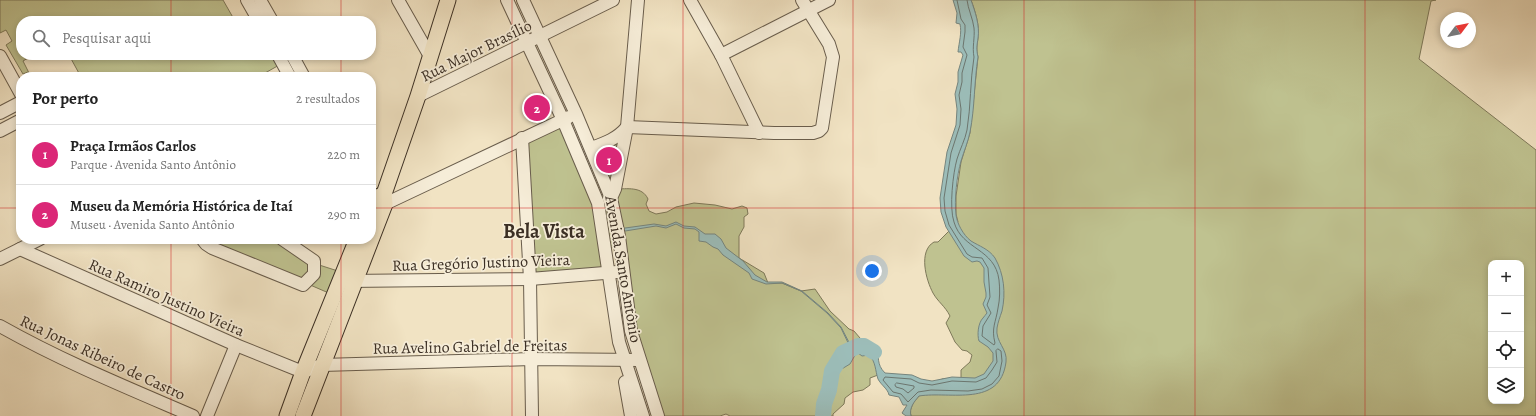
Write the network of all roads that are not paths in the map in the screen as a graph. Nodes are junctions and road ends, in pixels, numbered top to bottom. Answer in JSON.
{"nodes":[{"id":1,"x":247,"y":0,"type":"edge"},
{"id":2,"x":260,"y":0,"type":"edge"},
{"id":3,"x":398,"y":0,"type":"edge"},
{"id":4,"x":448,"y":0,"type":"edge"},
{"id":5,"x":507,"y":0,"type":"edge"},
{"id":6,"x":523,"y":0,"type":"edge"},
{"id":7,"x":613,"y":0,"type":"edge"},
{"id":8,"x":638,"y":0,"type":"edge"},
{"id":9,"x":690,"y":0,"type":"edge"},
{"id":10,"x":829,"y":0,"type":"edge"},
{"id":11,"x":805,"y":5,"type":"edge"},
{"id":12,"x":255,"y":16,"type":"edge"},
{"id":13,"x":269,"y":16,"type":"edge"},
{"id":14,"x":540,"y":36,"type":"junction"},
{"id":15,"x":527,"y":43,"type":"junction"},
{"id":16,"x":721,"y":55,"type":"junction"},
{"id":17,"x":0,"y":56,"type":"edge"},
{"id":18,"x":431,"y":58,"type":"junction"},
{"id":19,"x":281,"y":60,"type":"edge"},
{"id":20,"x":295,"y":60,"type":"edge"},
{"id":21,"x":287,"y":72,"type":"edge"},
{"id":22,"x":301,"y":72,"type":"edge"},
{"id":23,"x":16,"y":85,"type":"edge"},
{"id":24,"x":418,"y":96,"type":"junction"},
{"id":25,"x":16,"y":105,"type":"edge"},
{"id":26,"x":0,"y":114,"type":"edge"},
{"id":27,"x":576,"y":114,"type":"junction"},
{"id":28,"x":563,"y":120,"type":"junction"},
{"id":29,"x":16,"y":123,"type":"edge"},
{"id":30,"x":627,"y":127,"type":"junction"},
{"id":31,"x":0,"y":131,"type":"edge"},
{"id":32,"x":760,"y":133,"type":"junction"},
{"id":33,"x":522,"y":138,"type":"junction"},
{"id":34,"x":591,"y":148,"type":"junction"},
{"id":35,"x":377,"y":198,"type":"edge"},
{"id":36,"x":611,"y":198,"type":"junction"},
{"id":37,"x":598,"y":203,"type":"junction"},
{"id":38,"x":30,"y":244,"type":"edge"},
{"id":39,"x":206,"y":244,"type":"edge"},
{"id":40,"x":289,"y":244,"type":"edge"},
{"id":41,"x":355,"y":244,"type":"edge"},
{"id":42,"x":366,"y":244,"type":"edge"},
{"id":43,"x":20,"y":249,"type":"junction"},
{"id":44,"x":0,"y":259,"type":"edge"},
{"id":45,"x":622,"y":271,"type":"junction"},
{"id":46,"x":609,"y":273,"type":"junction"},
{"id":47,"x":530,"y":279,"type":"junction"},
{"id":48,"x":340,"y":280,"type":"junction"},
{"id":49,"x":356,"y":282,"type":"junction"},
{"id":50,"x":0,"y":326,"type":"edge"},
{"id":51,"x":236,"y":345,"type":"junction"},
{"id":52,"x":531,"y":359,"type":"junction"},
{"id":53,"x":639,"y":360,"type":"junction"},
{"id":54,"x":623,"y":361,"type":"junction"},
{"id":55,"x":322,"y":366,"type":"junction"},
{"id":56,"x":303,"y":372,"type":"junction"},
{"id":57,"x":193,"y":416,"type":"edge"},
{"id":58,"x":207,"y":416,"type":"edge"},
{"id":59,"x":287,"y":416,"type":"edge"},
{"id":60,"x":303,"y":416,"type":"edge"},
{"id":61,"x":532,"y":416,"type":"edge"},
{"id":62,"x":631,"y":416,"type":"edge"},
{"id":63,"x":643,"y":416,"type":"edge"},
{"id":64,"x":658,"y":416,"type":"edge"}],
"edges":[{"from":1,"to":12,"type":"street"},
{"from":2,"to":13,"type":"street"},
{"from":3,"to":18,"type":"street"},
{"from":4,"to":18,"type":"main road"},
{"from":5,"to":15,"type":"street","name":"Avenida Santo Antônio"},
{"from":6,"to":14,"type":"street","name":"Avenida Santo Antônio"},
{"from":7,"to":14,"type":"street","name":"Rua Major Brasílio"},
{"from":8,"to":30,"type":"street"},
{"from":9,"to":16,"type":"street"},
{"from":10,"to":11,"type":"street"},
{"from":11,"to":16,"type":"street"},
{"from":11,"to":32,"type":"street"},
{"from":14,"to":15,"type":"street","name":"Rua Major Brasílio"},
{"from":14,"to":27,"type":"street","name":"Avenida Santo Antônio"},
{"from":15,"to":24,"type":"street","name":"Rua Major Brasílio"},
{"from":15,"to":28,"type":"street","name":"Avenida Santo Antônio"},
{"from":16,"to":32,"type":"street"},
{"from":17,"to":23,"type":"street"},
{"from":18,"to":24,"type":"main road"},
{"from":19,"to":21,"type":"street"},
{"from":20,"to":22,"type":"street"},
{"from":24,"to":35,"type":"main road"},
{"from":25,"to":26,"type":"street"},
{"from":27,"to":28,"type":"street"},
{"from":27,"to":34,"type":"street","name":"Avenida Santo Antônio"},
{"from":28,"to":33,"type":"street"},
{"from":28,"to":37,"type":"street","name":"Avenida Santo Antônio"},
{"from":29,"to":31,"type":"street"},
{"from":30,"to":32,"type":"street"},
{"from":30,"to":34,"type":"street"},
{"from":30,"to":36,"type":"street"},
{"from":33,"to":35,"type":"street"},
{"from":33,"to":47,"type":"street"},
{"from":34,"to":36,"type":"street","name":"Avenida Santo Antônio"},
{"from":36,"to":37,"type":"street"},
{"from":36,"to":45,"type":"street","name":"Avenida Santo Antônio"},
{"from":37,"to":46,"type":"street","name":"Avenida Santo Antônio"},
{"from":38,"to":43,"type":"street"},
{"from":39,"to":40,"type":"street"},
{"from":41,"to":48,"type":"main road"},
{"from":42,"to":49,"type":"main road"},
{"from":43,"to":44,"type":"street"},
{"from":43,"to":51,"type":"street","name":"Rua Ramiro Justino Vieira"},
{"from":45,"to":46,"type":"street","name":"Rua Gregório Justino Vieira"},
{"from":45,"to":53,"type":"street","name":"Avenida Santo Antônio"},
{"from":46,"to":47,"type":"street","name":"Rua Gregório Justino Vieira"},
{"from":46,"to":54,"type":"street","name":"Avenida Santo Antônio"},
{"from":47,"to":49,"type":"street","name":"Rua Gregório Justino Vieira"},
{"from":47,"to":52,"type":"street"},
{"from":48,"to":49,"type":"street","name":"Rua Gregório Justino Vieira"},
{"from":48,"to":56,"type":"main road"},
{"from":49,"to":55,"type":"main road"},
{"from":50,"to":57,"type":"street","name":"Rua Jonas Ribeiro de Castro"},
{"from":51,"to":56,"type":"street","name":"Rua Ramiro Justino Vieira"},
{"from":51,"to":58,"type":"street"},
{"from":52,"to":54,"type":"street","name":"Rua Avelino Gabriel de Freitas"},
{"from":52,"to":55,"type":"street","name":"Rua Avelino Gabriel de Freitas"},
{"from":52,"to":61,"type":"street"},
{"from":53,"to":54,"type":"street","name":"Rua Avelino Gabriel de Freitas"},
{"from":53,"to":64,"type":"street","name":"Avenida Santo Antônio"},
{"from":54,"to":62,"type":"street"},
{"from":54,"to":63,"type":"street","name":"Avenida Santo Antônio"},
{"from":55,"to":56,"type":"street","name":"Rua Avelino Gabriel de Freitas"},
{"from":55,"to":60,"type":"main road"},
{"from":56,"to":59,"type":"main road"}]}
